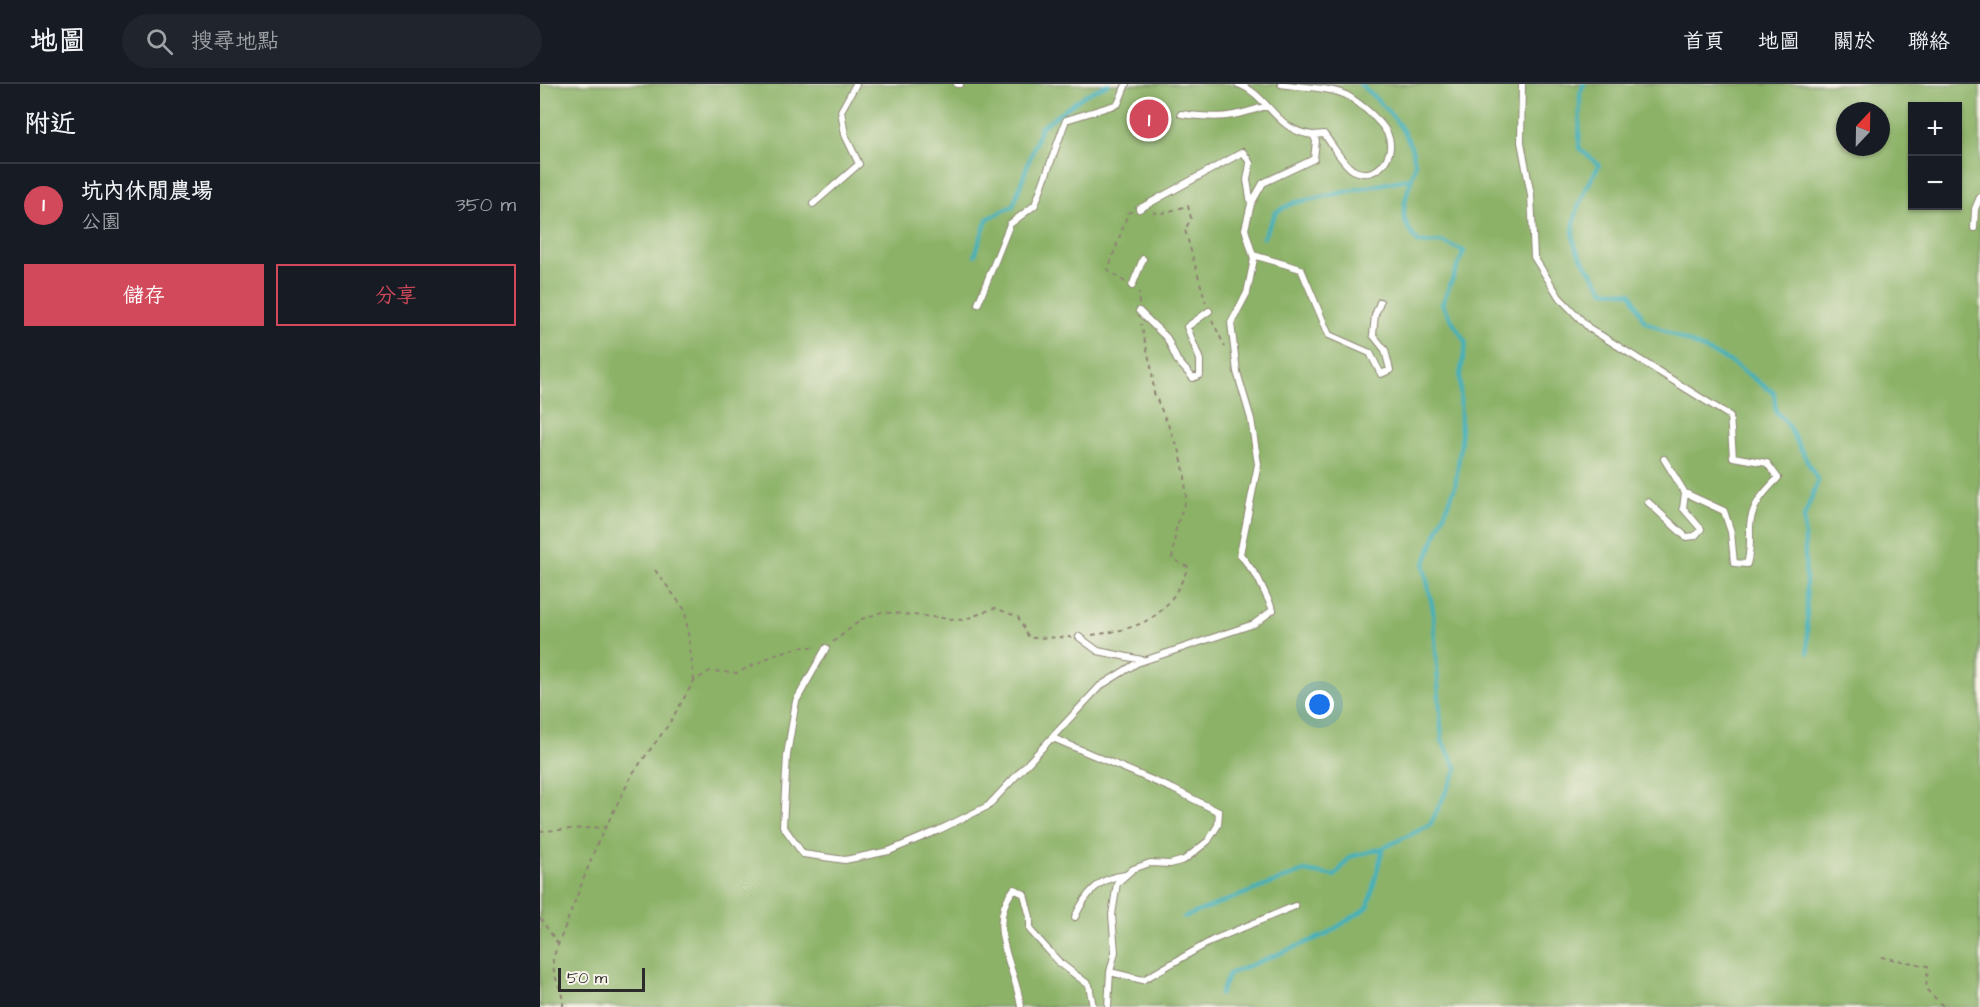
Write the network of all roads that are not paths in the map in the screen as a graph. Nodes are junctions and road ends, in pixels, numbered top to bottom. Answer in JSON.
{"nodes":[{"id":1,"x":856,"y":84,"type":"edge"},
{"id":2,"x":1126,"y":84,"type":"edge"},
{"id":3,"x":1281,"y":84,"type":"edge"},
{"id":4,"x":1522,"y":84,"type":"edge"},
{"id":5,"x":1242,"y":85,"type":"edge"},
{"id":6,"x":1266,"y":106,"type":"junction"},
{"id":7,"x":1181,"y":114,"type":"dead end"},
{"id":8,"x":1313,"y":135,"type":"junction"},
{"id":9,"x":1980,"y":197,"type":"edge"},
{"id":10,"x":813,"y":204,"type":"dead end"},
{"id":11,"x":1251,"y":204,"type":"junction"},
{"id":12,"x":1139,"y":209,"type":"road end"},
{"id":13,"x":1974,"y":228,"type":"dead end"},
{"id":14,"x":1253,"y":255,"type":"junction"},
{"id":15,"x":1143,"y":259,"type":"dead end"},
{"id":16,"x":1132,"y":286,"type":"road end"},
{"id":17,"x":1380,"y":302,"type":"dead end"},
{"id":18,"x":978,"y":304,"type":"dead end"},
{"id":19,"x":1139,"y":311,"type":"road end"},
{"id":20,"x":1209,"y":311,"type":"road end"},
{"id":21,"x":1664,"y":459,"type":"dead end"},
{"id":22,"x":1685,"y":493,"type":"junction"},
{"id":23,"x":1648,"y":502,"type":"dead end"},
{"id":24,"x":1079,"y":637,"type":"road end"},
{"id":25,"x":826,"y":648,"type":"road end"},
{"id":26,"x":1144,"y":660,"type":"junction"},
{"id":27,"x":1053,"y":738,"type":"junction"},
{"id":28,"x":1126,"y":875,"type":"junction"},
{"id":29,"x":1295,"y":906,"type":"dead end"},
{"id":30,"x":1075,"y":917,"type":"dead end"},
{"id":31,"x":1110,"y":972,"type":"junction"},
{"id":32,"x":1021,"y":1007,"type":"edge"},
{"id":33,"x":1093,"y":1007,"type":"edge"},
{"id":34,"x":1108,"y":1007,"type":"edge"}],
"edges":[{"from":1,"to":10,"type":"lane"},
{"from":2,"to":18,"type":"lane"},
{"from":3,"to":8,"type":"lane"},
{"from":4,"to":22,"type":"lane"},
{"from":5,"to":6,"type":"lane"},
{"from":6,"to":7,"type":"lane"},
{"from":6,"to":8,"type":"lane"},
{"from":8,"to":11,"type":"lane"},
{"from":9,"to":13,"type":"lane"},
{"from":11,"to":12,"type":"lane"},
{"from":11,"to":14,"type":"lane"},
{"from":14,"to":17,"type":"lane"},
{"from":14,"to":26,"type":"lane"},
{"from":15,"to":16,"type":"lane"},
{"from":19,"to":20,"type":"lane"},
{"from":21,"to":22,"type":"lane"},
{"from":22,"to":23,"type":"lane"},
{"from":24,"to":26,"type":"lane"},
{"from":25,"to":27,"type":"lane"},
{"from":26,"to":27,"type":"lane"},
{"from":27,"to":28,"type":"lane"},
{"from":28,"to":30,"type":"lane"},
{"from":28,"to":31,"type":"lane"},
{"from":29,"to":31,"type":"lane"},
{"from":31,"to":34,"type":"lane"},
{"from":32,"to":33,"type":"lane"}]}
